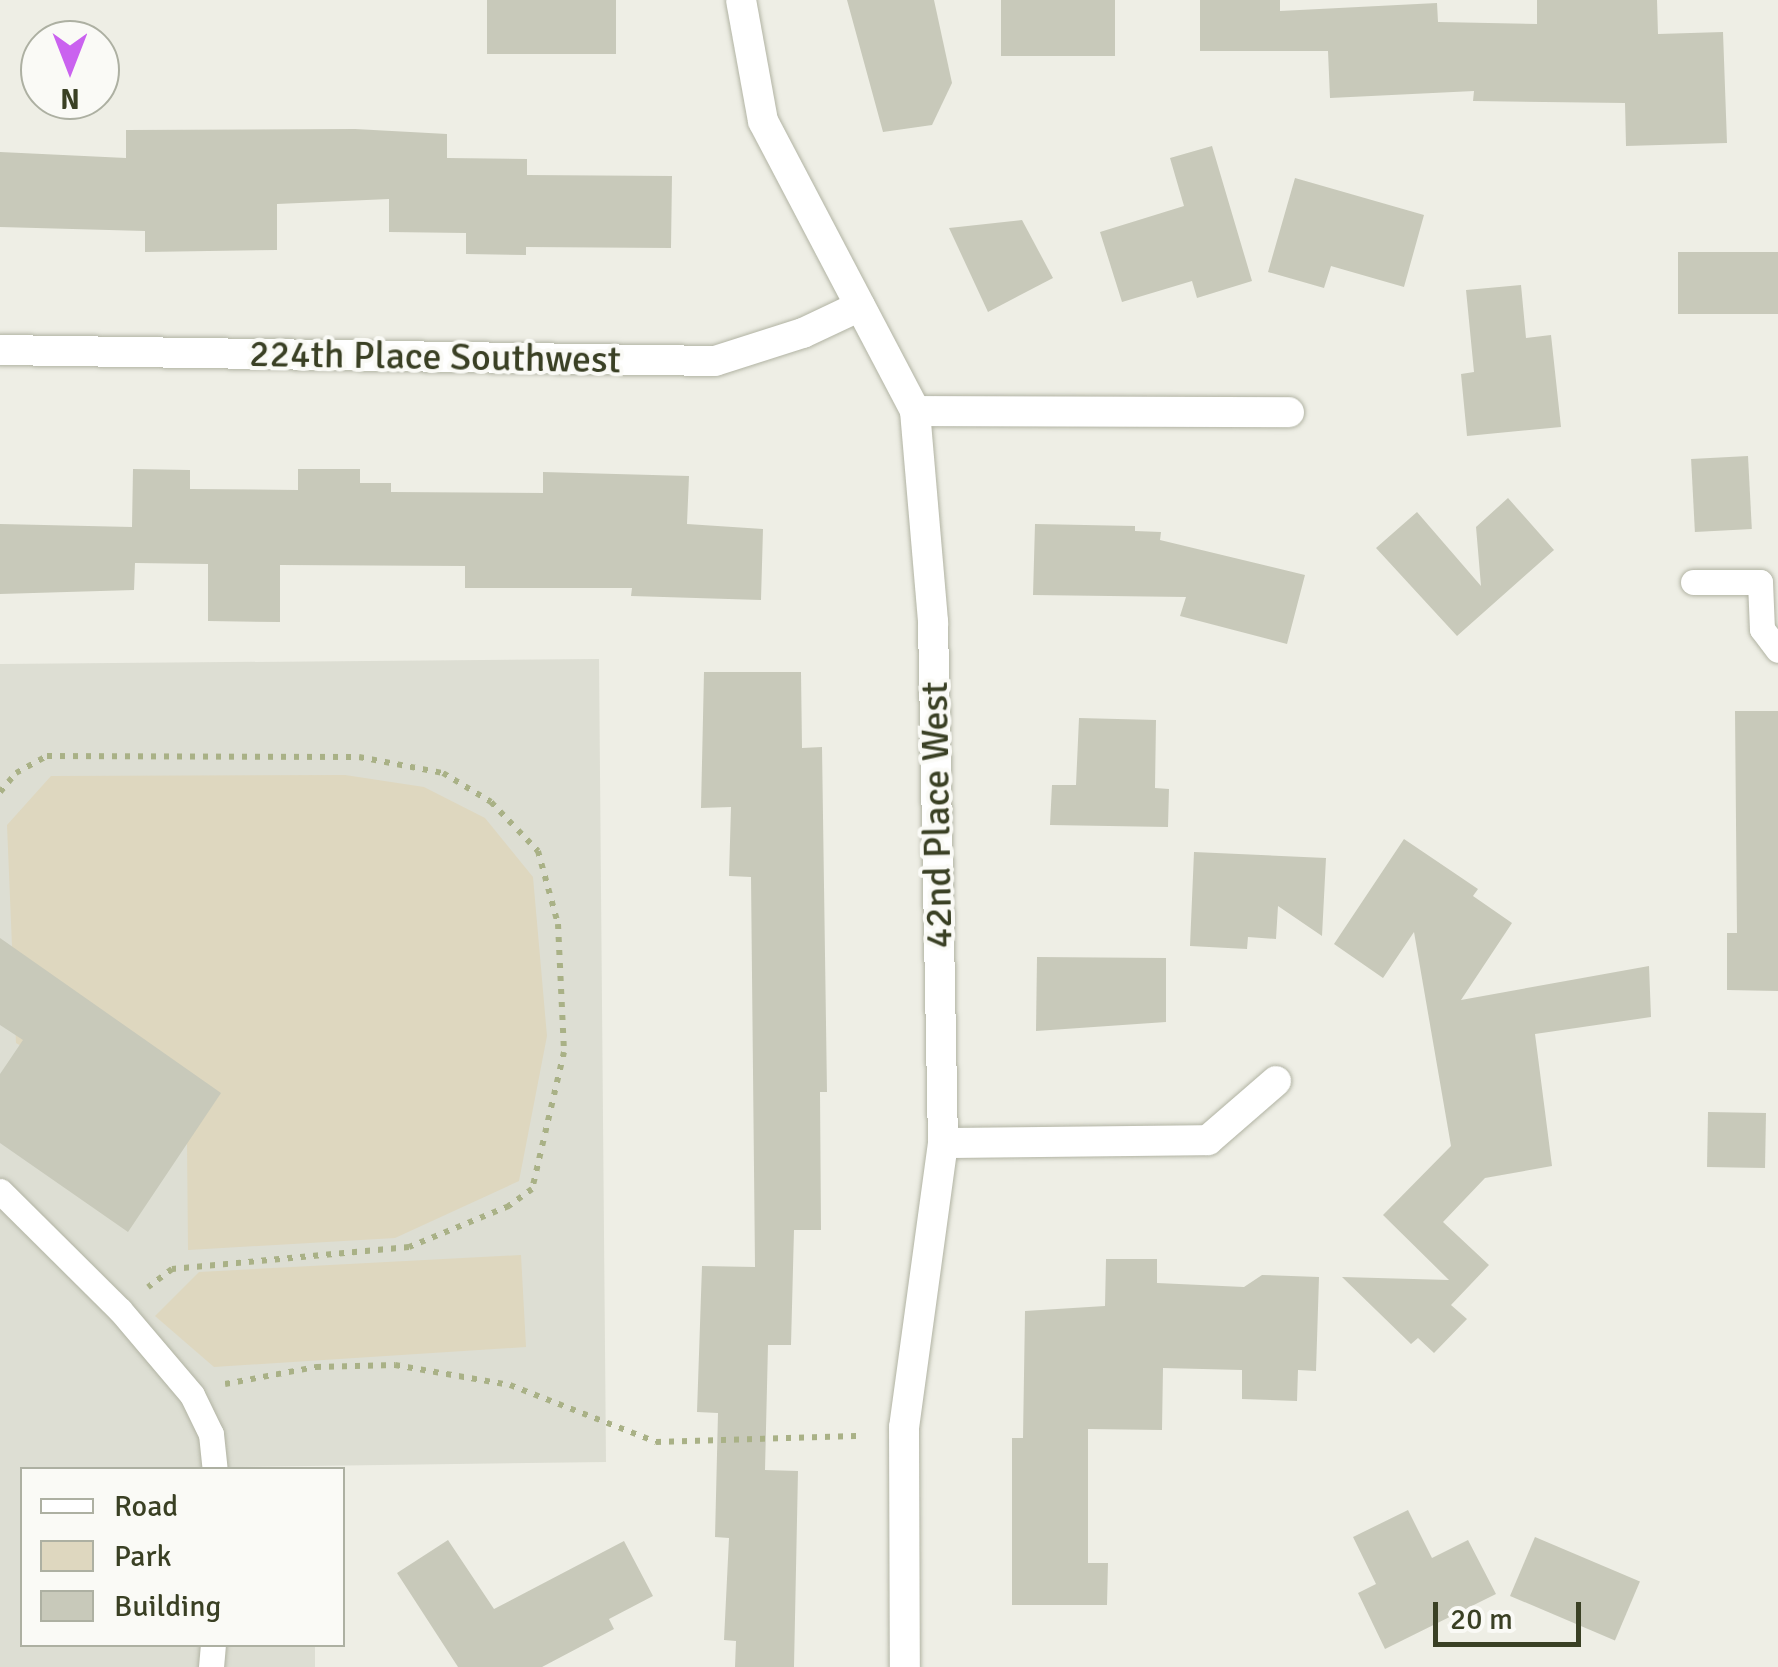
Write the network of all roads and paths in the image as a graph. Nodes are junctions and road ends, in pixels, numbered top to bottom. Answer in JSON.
{"nodes":[{"id":1,"x":741,"y":0,"type":"edge"},
{"id":2,"x":860,"y":306,"type":"junction"},
{"id":3,"x":0,"y":350,"type":"edge"},
{"id":4,"x":915,"y":411,"type":"junction"},
{"id":5,"x":1289,"y":412,"type":"dead end"},
{"id":6,"x":1693,"y":582,"type":"dead end"},
{"id":7,"x":1778,"y":650,"type":"edge"},
{"id":8,"x":0,"y":792,"type":"edge"},
{"id":9,"x":1276,"y":1081,"type":"dead end"},
{"id":10,"x":943,"y":1143,"type":"junction"},
{"id":11,"x":0,"y":1191,"type":"edge"},
{"id":12,"x":120,"y":1310,"type":"junction"},
{"id":13,"x":192,"y":1395,"type":"junction"},
{"id":14,"x":864,"y":1436,"type":"dead end"},
{"id":15,"x":214,"y":1467,"type":"edge"},
{"id":16,"x":905,"y":1667,"type":"edge"}],
"edges":[{"from":1,"to":2,"type":"street","name":"42nd Place West"},
{"from":2,"to":3,"type":"street","name":"224th Place Southwest"},
{"from":2,"to":4,"type":"street","name":"42nd Place West"},
{"from":4,"to":5,"type":"street"},
{"from":4,"to":10,"type":"street","name":"42nd Place West"},
{"from":6,"to":7,"type":"lane"},
{"from":8,"to":12,"type":"path"},
{"from":9,"to":10,"type":"street"},
{"from":10,"to":16,"type":"street","name":"42nd Place West"},
{"from":11,"to":12,"type":"lane"},
{"from":12,"to":13,"type":"lane"},
{"from":13,"to":14,"type":"path"},
{"from":13,"to":15,"type":"lane"}]}
